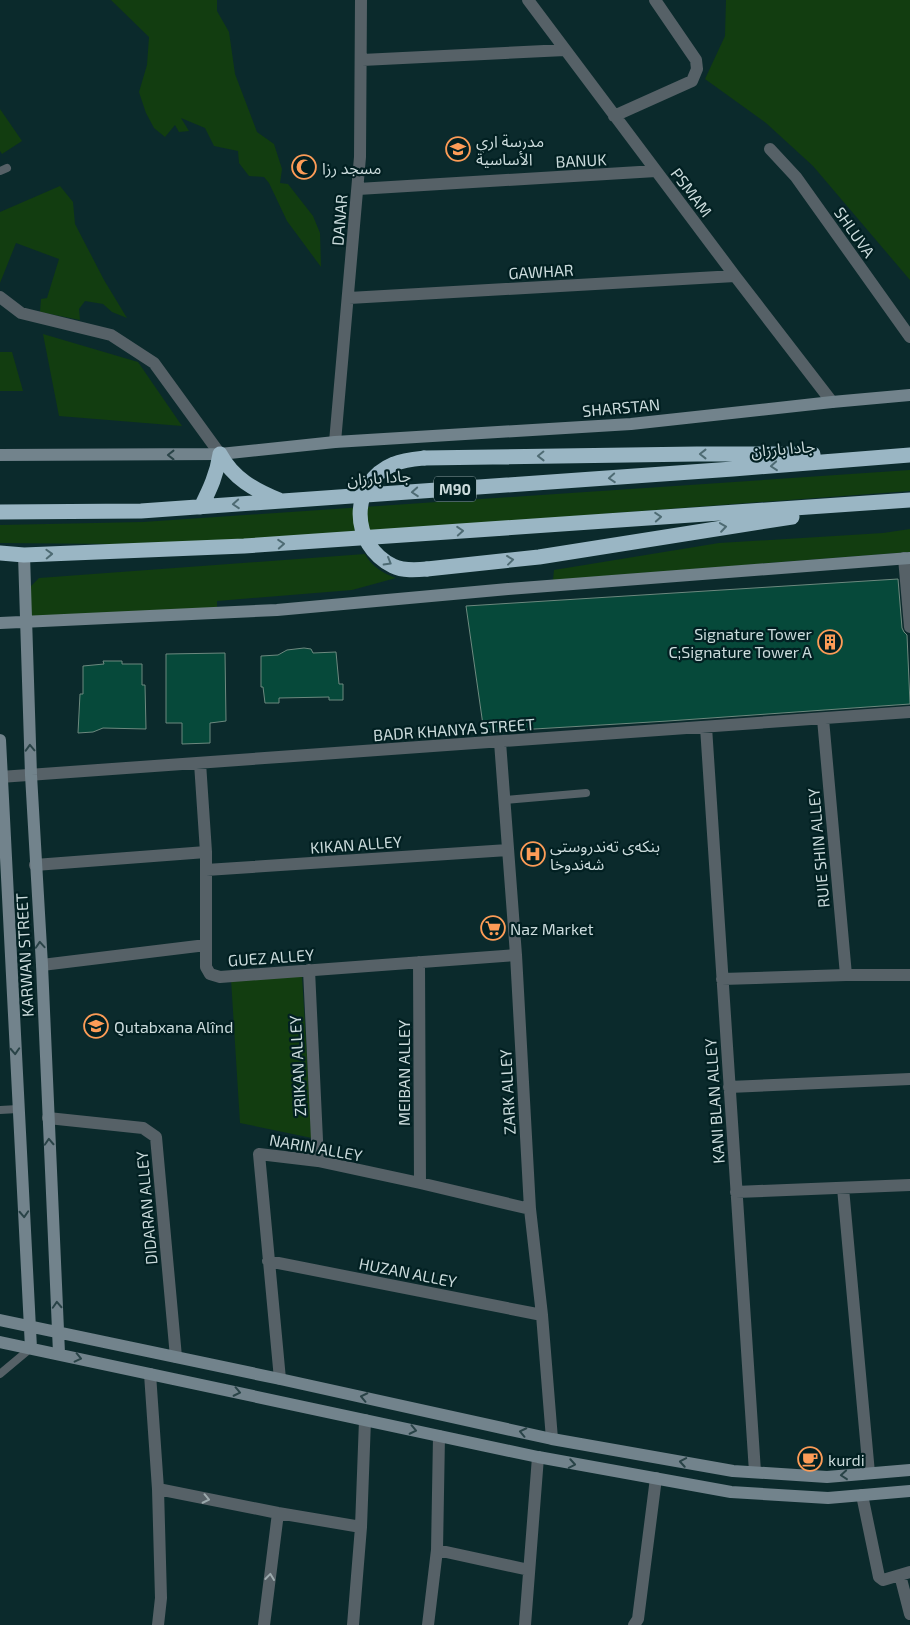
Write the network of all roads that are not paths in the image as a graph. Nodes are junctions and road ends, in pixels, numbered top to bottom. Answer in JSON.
{"nodes":[{"id":1,"x":361,"y":0,"type":"edge"},
{"id":2,"x":528,"y":0,"type":"edge"},
{"id":3,"x":655,"y":0,"type":"edge"},
{"id":4,"x":565,"y":50,"type":"junction"},
{"id":5,"x":362,"y":60,"type":"junction"},
{"id":6,"x":614,"y":116,"type":"junction"},
{"id":7,"x":770,"y":150,"type":"dead end"},
{"id":8,"x":656,"y":171,"type":"junction"},
{"id":9,"x":358,"y":189,"type":"junction"},
{"id":10,"x":735,"y":276,"type":"junction"},
{"id":11,"x":0,"y":298,"type":"edge"},
{"id":12,"x":349,"y":298,"type":"junction"},
{"id":13,"x":910,"y":337,"type":"edge"},
{"id":14,"x":910,"y":395,"type":"edge"},
{"id":15,"x":832,"y":402,"type":"junction"},
{"id":16,"x":335,"y":442,"type":"junction"},
{"id":17,"x":220,"y":454,"type":"junction"},
{"id":18,"x":0,"y":455,"type":"edge"},
{"id":19,"x":910,"y":455,"type":"edge"},
{"id":20,"x":910,"y":500,"type":"edge"},
{"id":21,"x":282,"y":501,"type":"junction"},
{"id":22,"x":201,"y":507,"type":"junction"},
{"id":23,"x":0,"y":512,"type":"edge"},
{"id":24,"x":0,"y":553,"type":"edge"},
{"id":25,"x":24,"y":555,"type":"junction"},
{"id":26,"x":907,"y":558,"type":"edge"},
{"id":27,"x":0,"y":623,"type":"edge"},
{"id":28,"x":26,"y":623,"type":"junction"},
{"id":29,"x":910,"y":627,"type":"edge"},
{"id":30,"x":910,"y":712,"type":"edge"},
{"id":31,"x":823,"y":719,"type":"junction"},
{"id":32,"x":706,"y":727,"type":"junction"},
{"id":33,"x":0,"y":740,"type":"edge"},
{"id":34,"x":500,"y":742,"type":"junction"},
{"id":35,"x":200,"y":763,"type":"junction"},
{"id":36,"x":30,"y":776,"type":"junction"},
{"id":37,"x":1,"y":777,"type":"edge"},
{"id":38,"x":586,"y":793,"type":"dead end"},
{"id":39,"x":505,"y":800,"type":"junction"},
{"id":40,"x":508,"y":850,"type":"junction"},
{"id":41,"x":206,"y":852,"type":"junction"},
{"id":42,"x":35,"y":865,"type":"junction"},
{"id":43,"x":206,"y":870,"type":"junction"},
{"id":44,"x":206,"y":945,"type":"junction"},
{"id":45,"x":516,"y":955,"type":"junction"},
{"id":46,"x":419,"y":962,"type":"junction"},
{"id":47,"x":42,"y":965,"type":"junction"},
{"id":48,"x":308,"y":970,"type":"junction"},
{"id":49,"x":846,"y":975,"type":"junction"},
{"id":50,"x":910,"y":975,"type":"edge"},
{"id":51,"x":722,"y":979,"type":"junction"},
{"id":52,"x":910,"y":1079,"type":"edge"},
{"id":53,"x":729,"y":1086,"type":"junction"},
{"id":54,"x":18,"y":1109,"type":"junction"},
{"id":55,"x":0,"y":1110,"type":"edge"},
{"id":56,"x":48,"y":1118,"type":"junction"},
{"id":57,"x":318,"y":1161,"type":"junction"},
{"id":58,"x":420,"y":1183,"type":"junction"},
{"id":59,"x":910,"y":1185,"type":"edge"},
{"id":60,"x":843,"y":1188,"type":"junction"},
{"id":61,"x":736,"y":1192,"type":"junction"},
{"id":62,"x":530,"y":1210,"type":"junction"},
{"id":63,"x":268,"y":1261,"type":"junction"},
{"id":64,"x":542,"y":1315,"type":"junction"},
{"id":65,"x":0,"y":1320,"type":"edge"},
{"id":66,"x":30,"y":1326,"type":"junction"},
{"id":67,"x":58,"y":1331,"type":"junction"},
{"id":68,"x":0,"y":1342,"type":"edge"},
{"id":69,"x":31,"y":1348,"type":"junction"},
{"id":70,"x":59,"y":1353,"type":"junction"},
{"id":71,"x":176,"y":1357,"type":"junction"},
{"id":72,"x":0,"y":1374,"type":"edge"},
{"id":73,"x":150,"y":1374,"type":"junction"},
{"id":74,"x":280,"y":1379,"type":"junction"},
{"id":75,"x":365,"y":1420,"type":"junction"},
{"id":76,"x":438,"y":1436,"type":"junction"},
{"id":77,"x":552,"y":1439,"type":"junction"},
{"id":78,"x":538,"y":1457,"type":"junction"},
{"id":79,"x":910,"y":1470,"type":"edge"},
{"id":80,"x":755,"y":1472,"type":"junction"},
{"id":81,"x":869,"y":1473,"type":"junction"},
{"id":82,"x":656,"y":1478,"type":"junction"},
{"id":83,"x":158,"y":1489,"type":"junction"},
{"id":84,"x":910,"y":1491,"type":"edge"},
{"id":85,"x":862,"y":1495,"type":"junction"},
{"id":86,"x":278,"y":1514,"type":"junction"},
{"id":87,"x":361,"y":1527,"type":"junction"},
{"id":88,"x":437,"y":1550,"type":"junction"},
{"id":89,"x":529,"y":1570,"type":"junction"},
{"id":90,"x":905,"y":1574,"type":"edge"},
{"id":91,"x":910,"y":1614,"type":"edge"},
{"id":92,"x":529,"y":1624,"type":"edge"},
{"id":93,"x":158,"y":1625,"type":"edge"},
{"id":94,"x":264,"y":1625,"type":"edge"},
{"id":95,"x":353,"y":1625,"type":"edge"},
{"id":96,"x":428,"y":1625,"type":"edge"},
{"id":97,"x":634,"y":1625,"type":"edge"}],
"edges":[{"from":1,"to":5,"type":"street","name":"DANAR"},
{"from":2,"to":4,"type":"street","name":"PSMAM"},
{"from":3,"to":6,"type":"street"},
{"from":4,"to":5,"type":"street"},
{"from":4,"to":6,"type":"street","name":"PSMAM"},
{"from":5,"to":9,"type":"street","name":"DANAR"},
{"from":6,"to":8,"type":"street","name":"PSMAM"},
{"from":7,"to":13,"type":"street","name":"SHLUVA"},
{"from":8,"to":9,"type":"street","name":"BANUK"},
{"from":8,"to":10,"type":"street","name":"PSMAM"},
{"from":9,"to":12,"type":"street","name":"DANAR"},
{"from":10,"to":12,"type":"street","name":"GAWHAR"},
{"from":10,"to":15,"type":"street","name":"PSMAM"},
{"from":11,"to":17,"type":"street"},
{"from":12,"to":16,"type":"street","name":"DANAR"},
{"from":14,"to":15,"type":"main road","name":"SHARSTAN"},
{"from":15,"to":16,"type":"main road","name":"SHARSTAN"},
{"from":16,"to":17,"type":"main road","name":"SHARSTAN"},
{"from":17,"to":18,"type":"main road","name":"SHARSTAN","one_way":true},
{"from":17,"to":21,"type":"highway"},
{"from":17,"to":22,"type":"highway"},
{"from":19,"to":20,"type":"highway","one_way":true,"bridge":true},
{"from":19,"to":21,"type":"highway","name":"جادا بارزان","number":"M90","one_way":true},
{"from":25,"to":20,"type":"highway","one_way":true},
{"from":21,"to":22,"type":"highway","name":"جادا بارزان","number":"M90","one_way":true},
{"from":22,"to":23,"type":"highway","name":"جادا بارزان","number":"M90"},
{"from":24,"to":25,"type":"highway"},
{"from":25,"to":28,"type":"main road","name":"KARWAN STREET"},
{"from":26,"to":28,"type":"main road"},
{"from":26,"to":29,"type":"street"},
{"from":27,"to":28,"type":"main road"},
{"from":36,"to":28,"type":"main road","name":"KARWAN STREET","one_way":true},
{"from":30,"to":31,"type":"street","name":"BADR KHANYA STREET"},
{"from":31,"to":32,"type":"street","name":"BADR KHANYA STREET"},
{"from":31,"to":49,"type":"street","name":"RUIE SHIN ALLEY"},
{"from":32,"to":34,"type":"street","name":"BADR KHANYA STREET"},
{"from":32,"to":51,"type":"street","name":"KANI BLAN ALLEY"},
{"from":33,"to":37,"type":"main road","name":"KARWAN STREET"},
{"from":34,"to":35,"type":"street","name":"BADR KHANYA STREET"},
{"from":34,"to":39,"type":"street","name":"ZARK ALLEY"},
{"from":35,"to":36,"type":"street","name":"BADR KHANYA STREET"},
{"from":35,"to":41,"type":"street","name":"GUEZ ALLEY"},
{"from":36,"to":37,"type":"street","name":"BADR KHANYA STREET"},
{"from":36,"to":42,"type":"main road","name":"KARWAN STREET"},
{"from":37,"to":54,"type":"main road","name":"KARWAN STREET","one_way":true},
{"from":38,"to":39,"type":"lane"},
{"from":39,"to":40,"type":"street","name":"ZARK ALLEY"},
{"from":40,"to":43,"type":"street","name":"KIKAN ALLEY"},
{"from":40,"to":45,"type":"street","name":"ZARK ALLEY"},
{"from":41,"to":42,"type":"street"},
{"from":41,"to":43,"type":"street","name":"GUEZ ALLEY"},
{"from":47,"to":42,"type":"main road","name":"KARWAN STREET","one_way":true},
{"from":43,"to":44,"type":"street","name":"GUEZ ALLEY"},
{"from":44,"to":47,"type":"street"},
{"from":44,"to":48,"type":"street","name":"GUEZ ALLEY"},
{"from":45,"to":46,"type":"street","name":"GUEZ ALLEY"},
{"from":45,"to":62,"type":"street","name":"ZARK ALLEY"},
{"from":46,"to":48,"type":"street","name":"GUEZ ALLEY"},
{"from":46,"to":58,"type":"street","name":"MEIBAN ALLEY"},
{"from":47,"to":56,"type":"main road","name":"KARWAN STREET"},
{"from":48,"to":57,"type":"street","name":"ZRIKAN ALLEY"},
{"from":49,"to":50,"type":"street"},
{"from":49,"to":51,"type":"street"},
{"from":51,"to":53,"type":"street","name":"KANI BLAN ALLEY"},
{"from":52,"to":53,"type":"street"},
{"from":53,"to":61,"type":"street","name":"KANI BLAN ALLEY"},
{"from":54,"to":55,"type":"lane"},
{"from":54,"to":66,"type":"main road","name":"KARWAN STREET","one_way":true},
{"from":67,"to":56,"type":"main road","name":"KARWAN STREET","one_way":true},
{"from":56,"to":71,"type":"street","name":"DIDARAN ALLEY"},
{"from":57,"to":58,"type":"street","name":"NARIN ALLEY"},
{"from":57,"to":63,"type":"street","name":"NARIN ALLEY"},
{"from":58,"to":62,"type":"street","name":"NARIN ALLEY"},
{"from":59,"to":60,"type":"street"},
{"from":60,"to":61,"type":"street"},
{"from":60,"to":81,"type":"street"},
{"from":61,"to":80,"type":"street","name":"KANI BLAN ALLEY"},
{"from":62,"to":64,"type":"street","name":"ZARK ALLEY"},
{"from":63,"to":64,"type":"street","name":"HUZAN ALLEY"},
{"from":63,"to":74,"type":"street","name":"NARIN ALLEY"},
{"from":64,"to":77,"type":"street","name":"ZARK ALLEY"},
{"from":65,"to":66,"type":"main road"},
{"from":66,"to":67,"type":"main road"},
{"from":66,"to":69,"type":"main road","name":"KARWAN STREET"},
{"from":67,"to":70,"type":"main road","name":"KARWAN STREET"},
{"from":67,"to":71,"type":"main road"},
{"from":68,"to":69,"type":"main road"},
{"from":69,"to":70,"type":"main road"},
{"from":69,"to":72,"type":"lane"},
{"from":70,"to":73,"type":"main road","one_way":true},
{"from":71,"to":74,"type":"main road"},
{"from":73,"to":75,"type":"main road","one_way":true},
{"from":73,"to":83,"type":"street"},
{"from":77,"to":74,"type":"main road","one_way":true},
{"from":75,"to":76,"type":"main road","one_way":true},
{"from":75,"to":87,"type":"street"},
{"from":76,"to":78,"type":"main road"},
{"from":76,"to":88,"type":"street"},
{"from":80,"to":77,"type":"main road","one_way":true},
{"from":78,"to":82,"type":"main road","one_way":true},
{"from":78,"to":89,"type":"street"},
{"from":79,"to":81,"type":"main road"},
{"from":81,"to":80,"type":"main road","one_way":true},
{"from":82,"to":85,"type":"main road"},
{"from":82,"to":97,"type":"street"},
{"from":83,"to":86,"type":"street","one_way":true},
{"from":83,"to":93,"type":"street"},
{"from":84,"to":85,"type":"main road"},
{"from":85,"to":90,"type":"street"},
{"from":86,"to":87,"type":"street"},
{"from":94,"to":86,"type":"street","one_way":true},
{"from":87,"to":95,"type":"street"},
{"from":88,"to":89,"type":"street"},
{"from":88,"to":96,"type":"street"},
{"from":89,"to":92,"type":"street"},
{"from":90,"to":91,"type":"street"}]}
